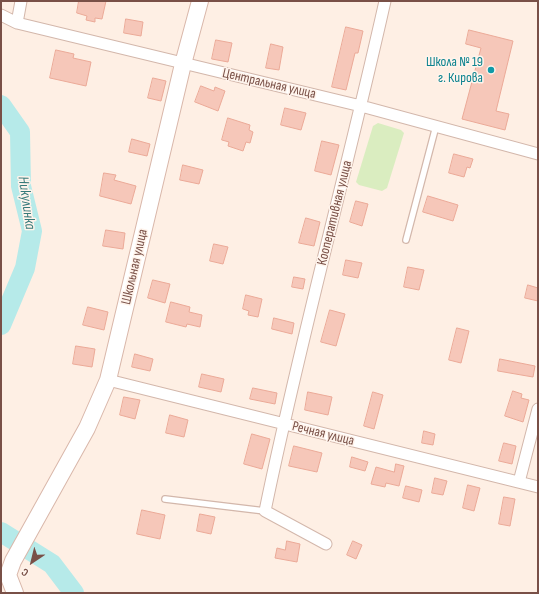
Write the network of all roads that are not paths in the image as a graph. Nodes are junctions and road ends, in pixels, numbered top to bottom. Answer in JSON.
{"nodes":[{"id":1,"x":21,"y":1,"type":"edge"},
{"id":2,"x":200,"y":1,"type":"edge"},
{"id":3,"x":385,"y":1,"type":"edge"},
{"id":4,"x":1,"y":15,"type":"edge"},
{"id":5,"x":17,"y":23,"type":"junction"},
{"id":6,"x":183,"y":64,"type":"junction"},
{"id":7,"x":361,"y":106,"type":"junction"},
{"id":8,"x":436,"y":126,"type":"junction"},
{"id":9,"x":538,"y":154,"type":"edge"},
{"id":10,"x":406,"y":240,"type":"dead end"},
{"id":11,"x":108,"y":380,"type":"junction"},
{"id":12,"x":538,"y":409,"type":"edge"},
{"id":13,"x":283,"y":424,"type":"junction"},
{"id":14,"x":519,"y":482,"type":"junction"},
{"id":15,"x":538,"y":487,"type":"edge"},
{"id":16,"x":165,"y":499,"type":"dead end"},
{"id":17,"x":265,"y":511,"type":"junction"},
{"id":18,"x":326,"y":544,"type":"dead end"},
{"id":19,"x":7,"y":570,"type":"edge"},
{"id":20,"x":14,"y":593,"type":"edge"}],
"edges":[{"from":1,"to":5,"type":"street"},
{"from":2,"to":6,"type":"street","name":"Школьная улица"},
{"from":3,"to":7,"type":"street","name":"Кооперативная улица"},
{"from":4,"to":5,"type":"street","name":"Центральная улица"},
{"from":5,"to":6,"type":"street","name":"Центральная улица"},
{"from":6,"to":7,"type":"street","name":"Центральная улица"},
{"from":6,"to":11,"type":"street","name":"Школьная улица"},
{"from":7,"to":8,"type":"street","name":"Центральная улица"},
{"from":7,"to":13,"type":"street","name":"Кооперативная улица"},
{"from":8,"to":9,"type":"street","name":"Центральная улица"},
{"from":8,"to":10,"type":"lane"},
{"from":11,"to":13,"type":"street","name":"Речная улица"},
{"from":11,"to":19,"type":"street","name":"Школьная улица"},
{"from":12,"to":14,"type":"street"},
{"from":13,"to":14,"type":"street","name":"Речная улица"},
{"from":13,"to":17,"type":"street","name":"Кооперативная улица"},
{"from":14,"to":15,"type":"street","name":"Речная улица"},
{"from":16,"to":17,"type":"lane"},
{"from":17,"to":18,"type":"street"},
{"from":19,"to":20,"type":"street"}]}
